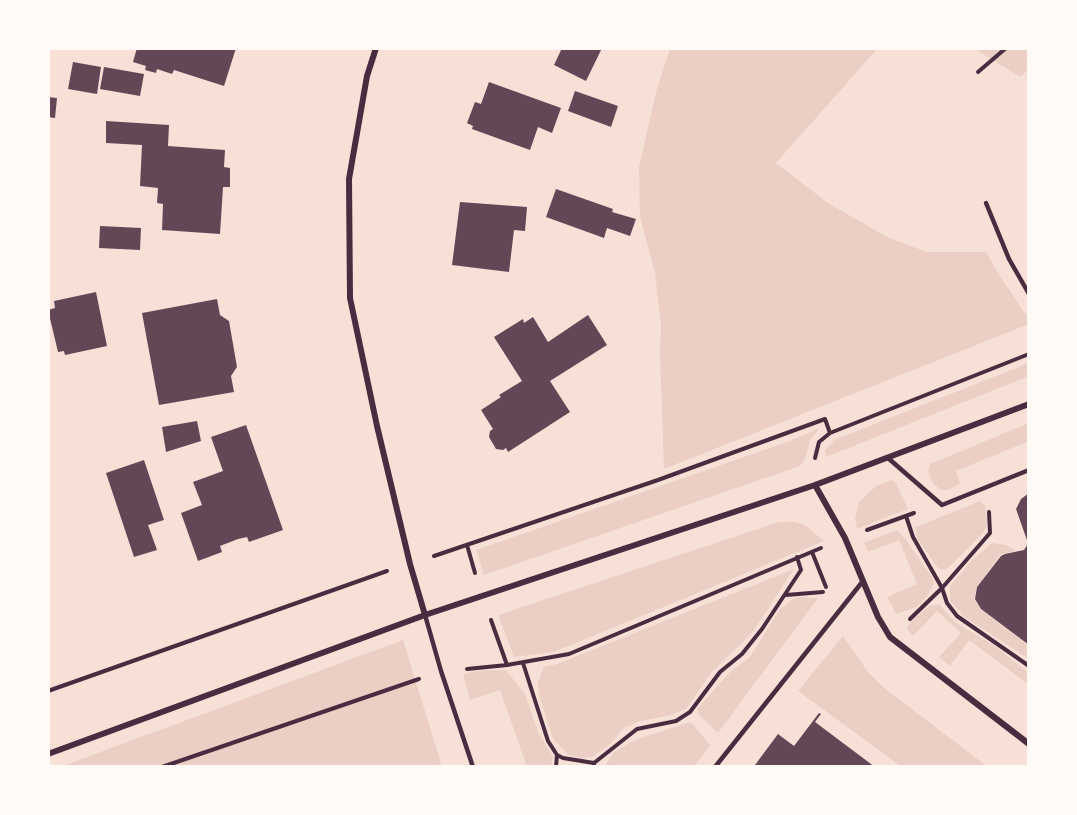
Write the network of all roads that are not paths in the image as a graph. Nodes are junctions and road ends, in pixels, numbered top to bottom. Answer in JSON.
{"nodes":[{"id":1,"x":376,"y":48,"type":"edge"},
{"id":2,"x":986,"y":202,"type":"dead end"},
{"id":3,"x":1029,"y":294,"type":"edge"},
{"id":4,"x":1029,"y":404,"type":"edge"},
{"id":5,"x":888,"y":458,"type":"junction"},
{"id":6,"x":1029,"y":470,"type":"edge"},
{"id":7,"x":815,"y":485,"type":"junction"},
{"id":8,"x":863,"y":581,"type":"junction"},
{"id":9,"x":425,"y":615,"type":"junction"},
{"id":10,"x":1029,"y":744,"type":"edge"},
{"id":11,"x":48,"y":754,"type":"edge"},
{"id":12,"x":473,"y":767,"type":"edge"},
{"id":13,"x":715,"y":767,"type":"edge"}],
"edges":[{"from":1,"to":9,"type":"street"},
{"from":2,"to":3,"type":"lane"},
{"from":4,"to":5,"type":"street"},
{"from":5,"to":6,"type":"lane"},
{"from":5,"to":7,"type":"street"},
{"from":7,"to":8,"type":"street"},
{"from":7,"to":9,"type":"street"},
{"from":8,"to":10,"type":"street"},
{"from":8,"to":13,"type":"lane"},
{"from":9,"to":11,"type":"street"},
{"from":9,"to":12,"type":"lane"}]}
